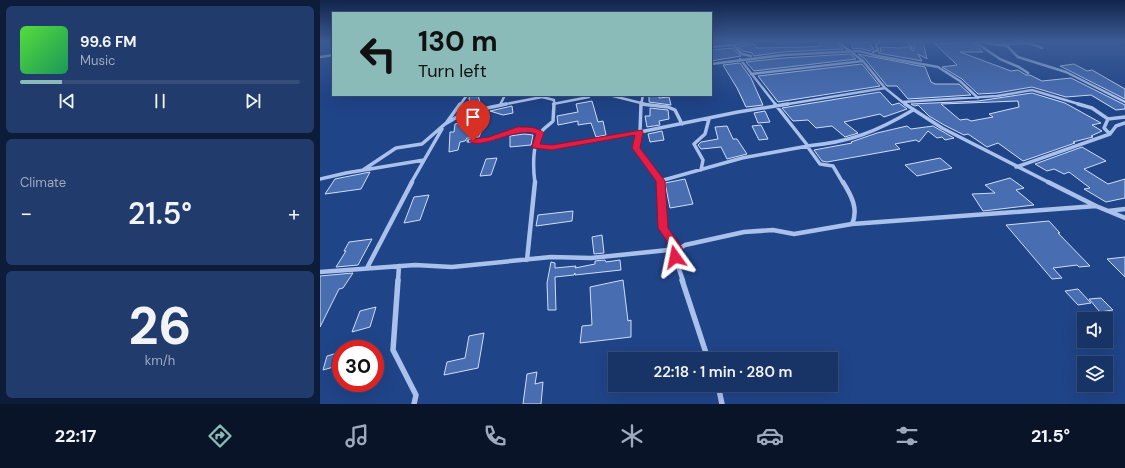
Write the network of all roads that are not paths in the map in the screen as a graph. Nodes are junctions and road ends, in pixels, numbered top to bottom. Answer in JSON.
{"nodes":[{"id":1,"x":729,"y":61,"type":"edge"},
{"id":2,"x":741,"y":61,"type":"edge"},
{"id":3,"x":863,"y":61,"type":"joint"},
{"id":4,"x":904,"y":61,"type":"edge"},
{"id":5,"x":1002,"y":61,"type":"edge"},
{"id":6,"x":1030,"y":61,"type":"edge"},
{"id":7,"x":712,"y":64,"type":"edge"},
{"id":8,"x":1028,"y":73,"type":"dead end"},
{"id":9,"x":751,"y":74,"type":"junction"},
{"id":10,"x":885,"y":88,"type":"junction"},
{"id":11,"x":466,"y":96,"type":"edge"},
{"id":12,"x":504,"y":96,"type":"edge"},
{"id":13,"x":544,"y":96,"type":"edge"},
{"id":14,"x":588,"y":96,"type":"edge"},
{"id":15,"x":613,"y":96,"type":"edge"},
{"id":16,"x":643,"y":96,"type":"edge"},
{"id":17,"x":978,"y":98,"type":"junction"},
{"id":18,"x":902,"y":102,"type":"junction"},
{"id":19,"x":1125,"y":102,"type":"edge"},
{"id":20,"x":553,"y":104,"type":"junction"},
{"id":21,"x":641,"y":104,"type":"junction"},
{"id":22,"x":500,"y":105,"type":"junction"},
{"id":23,"x":776,"y":106,"type":"junction"},
{"id":24,"x":913,"y":110,"type":"junction"},
{"id":25,"x":1125,"y":117,"type":"edge"},
{"id":26,"x":709,"y":118,"type":"junction"},
{"id":27,"x":1108,"y":119,"type":"junction"},
{"id":28,"x":1125,"y":123,"type":"edge"},
{"id":29,"x":445,"y":124,"type":"junction"},
{"id":30,"x":682,"y":124,"type":"junction"},
{"id":31,"x":640,"y":132,"type":"junction"},
{"id":32,"x":540,"y":133,"type":"junction"},
{"id":33,"x":1110,"y":134,"type":"junction"},
{"id":34,"x":468,"y":141,"type":"dead end"},
{"id":35,"x":536,"y":146,"type":"junction"},
{"id":36,"x":424,"y":160,"type":"junction"},
{"id":37,"x":1016,"y":167,"type":"junction"},
{"id":38,"x":362,"y":170,"type":"junction"},
{"id":39,"x":701,"y":170,"type":"junction"},
{"id":40,"x":320,"y":179,"type":"edge"},
{"id":41,"x":660,"y":181,"type":"junction"},
{"id":42,"x":1096,"y":206,"type":"junction"},
{"id":43,"x":1125,"y":209,"type":"edge"},
{"id":44,"x":1107,"y":211,"type":"junction"},
{"id":45,"x":1125,"y":218,"type":"edge"},
{"id":46,"x":852,"y":224,"type":"junction"},
{"id":47,"x":678,"y":249,"type":"junction"},
{"id":48,"x":527,"y":260,"type":"junction"},
{"id":49,"x":399,"y":266,"type":"junction"},
{"id":50,"x":366,"y":268,"type":"junction"},
{"id":51,"x":320,"y":272,"type":"edge"},
{"id":52,"x":706,"y":352,"type":"edge"},
{"id":53,"x":719,"y":392,"type":"edge"},
{"id":54,"x":414,"y":404,"type":"edge"},
{"id":55,"x":722,"y":404,"type":"edge"}],
"edges":[{"from":1,"to":7,"type":"street"},
{"from":2,"to":9,"type":"street"},
{"from":3,"to":9,"type":"street"},
{"from":3,"to":10,"type":"street"},
{"from":4,"to":17,"type":"street"},
{"from":5,"to":8,"type":"street"},
{"from":6,"to":19,"type":"street"},
{"from":9,"to":23,"type":"street"},
{"from":10,"to":18,"type":"street"},
{"from":10,"to":23,"type":"street"},
{"from":11,"to":29,"type":"street"},
{"from":12,"to":22,"type":"street"},
{"from":13,"to":20,"type":"street"},
{"from":13,"to":22,"type":"street"},
{"from":14,"to":20,"type":"street"},
{"from":15,"to":21,"type":"street"},
{"from":16,"to":21,"type":"street"},
{"from":17,"to":18,"type":"street"},
{"from":17,"to":27,"type":"street"},
{"from":18,"to":24,"type":"street"},
{"from":20,"to":32,"type":"street"},
{"from":21,"to":30,"type":"street"},
{"from":21,"to":31,"type":"street"},
{"from":22,"to":29,"type":"street"},
{"from":23,"to":26,"type":"street"},
{"from":23,"to":39,"type":"street"},
{"from":24,"to":37,"type":"street"},
{"from":24,"to":46,"type":"street"},
{"from":25,"to":27,"type":"street"},
{"from":26,"to":30,"type":"street"},
{"from":26,"to":39,"type":"street"},
{"from":27,"to":33,"type":"street"},
{"from":28,"to":33,"type":"street"},
{"from":29,"to":36,"type":"street"},
{"from":29,"to":38,"type":"street"},
{"from":30,"to":31,"type":"street"},
{"from":31,"to":35,"type":"street"},
{"from":31,"to":41,"type":"street"},
{"from":32,"to":34,"type":"street"},
{"from":32,"to":35,"type":"street"},
{"from":33,"to":37,"type":"street"},
{"from":35,"to":48,"type":"street"},
{"from":36,"to":38,"type":"street"},
{"from":36,"to":50,"type":"street"},
{"from":37,"to":42,"type":"street"},
{"from":38,"to":40,"type":"street"},
{"from":39,"to":41,"type":"street"},
{"from":41,"to":47,"type":"street"},
{"from":42,"to":44,"type":"street"},
{"from":42,"to":46,"type":"street"},
{"from":43,"to":44,"type":"street"},
{"from":44,"to":45,"type":"street"},
{"from":46,"to":47,"type":"street"},
{"from":47,"to":48,"type":"street"},
{"from":47,"to":52,"type":"street"},
{"from":48,"to":49,"type":"street"},
{"from":49,"to":50,"type":"street"},
{"from":49,"to":54,"type":"street"},
{"from":50,"to":51,"type":"street"},
{"from":53,"to":55,"type":"street"}]}
